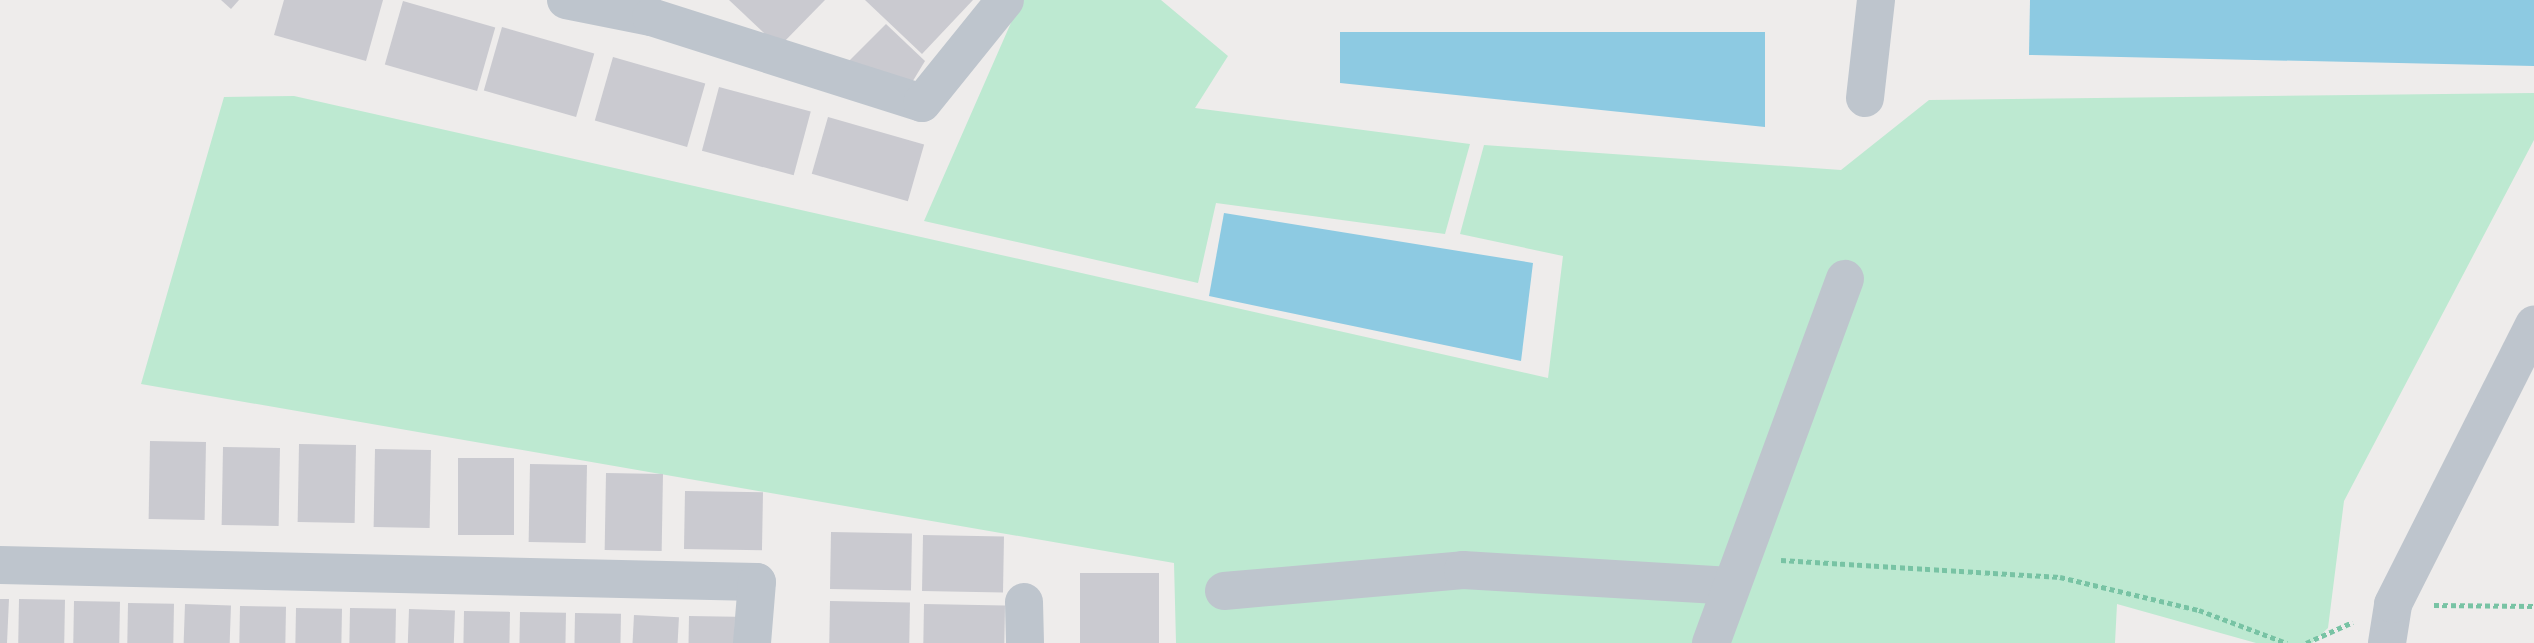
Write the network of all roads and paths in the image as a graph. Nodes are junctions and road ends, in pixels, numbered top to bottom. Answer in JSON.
{"nodes":[{"id":1,"x":566,"y":0,"type":"edge"},
{"id":2,"x":1005,"y":0,"type":"edge"},
{"id":3,"x":1876,"y":0,"type":"edge"},
{"id":4,"x":642,"y":8,"type":"edge"},
{"id":5,"x":1865,"y":98,"type":"dead end"},
{"id":6,"x":1845,"y":279,"type":"dead end"},
{"id":7,"x":2534,"y":325,"type":"edge"},
{"id":8,"x":0,"y":565,"type":"edge"},
{"id":9,"x":1736,"y":572,"type":"junction"},
{"id":10,"x":1224,"y":591,"type":"dead end"},
{"id":11,"x":1024,"y":602,"type":"dead end"},
{"id":12,"x":752,"y":643,"type":"edge"},
{"id":13,"x":1025,"y":643,"type":"edge"},
{"id":14,"x":1711,"y":643,"type":"edge"},
{"id":15,"x":2287,"y":643,"type":"edge"},
{"id":16,"x":2387,"y":643,"type":"edge"}],
"edges":[{"from":1,"to":4,"type":"street"},
{"from":2,"to":4,"type":"street"},
{"from":3,"to":5,"type":"street"},
{"from":6,"to":9,"type":"street"},
{"from":7,"to":16,"type":"street"},
{"from":8,"to":12,"type":"street"},
{"from":9,"to":10,"type":"street"},
{"from":9,"to":14,"type":"street"},
{"from":9,"to":15,"type":"path"},
{"from":11,"to":13,"type":"street"}]}
